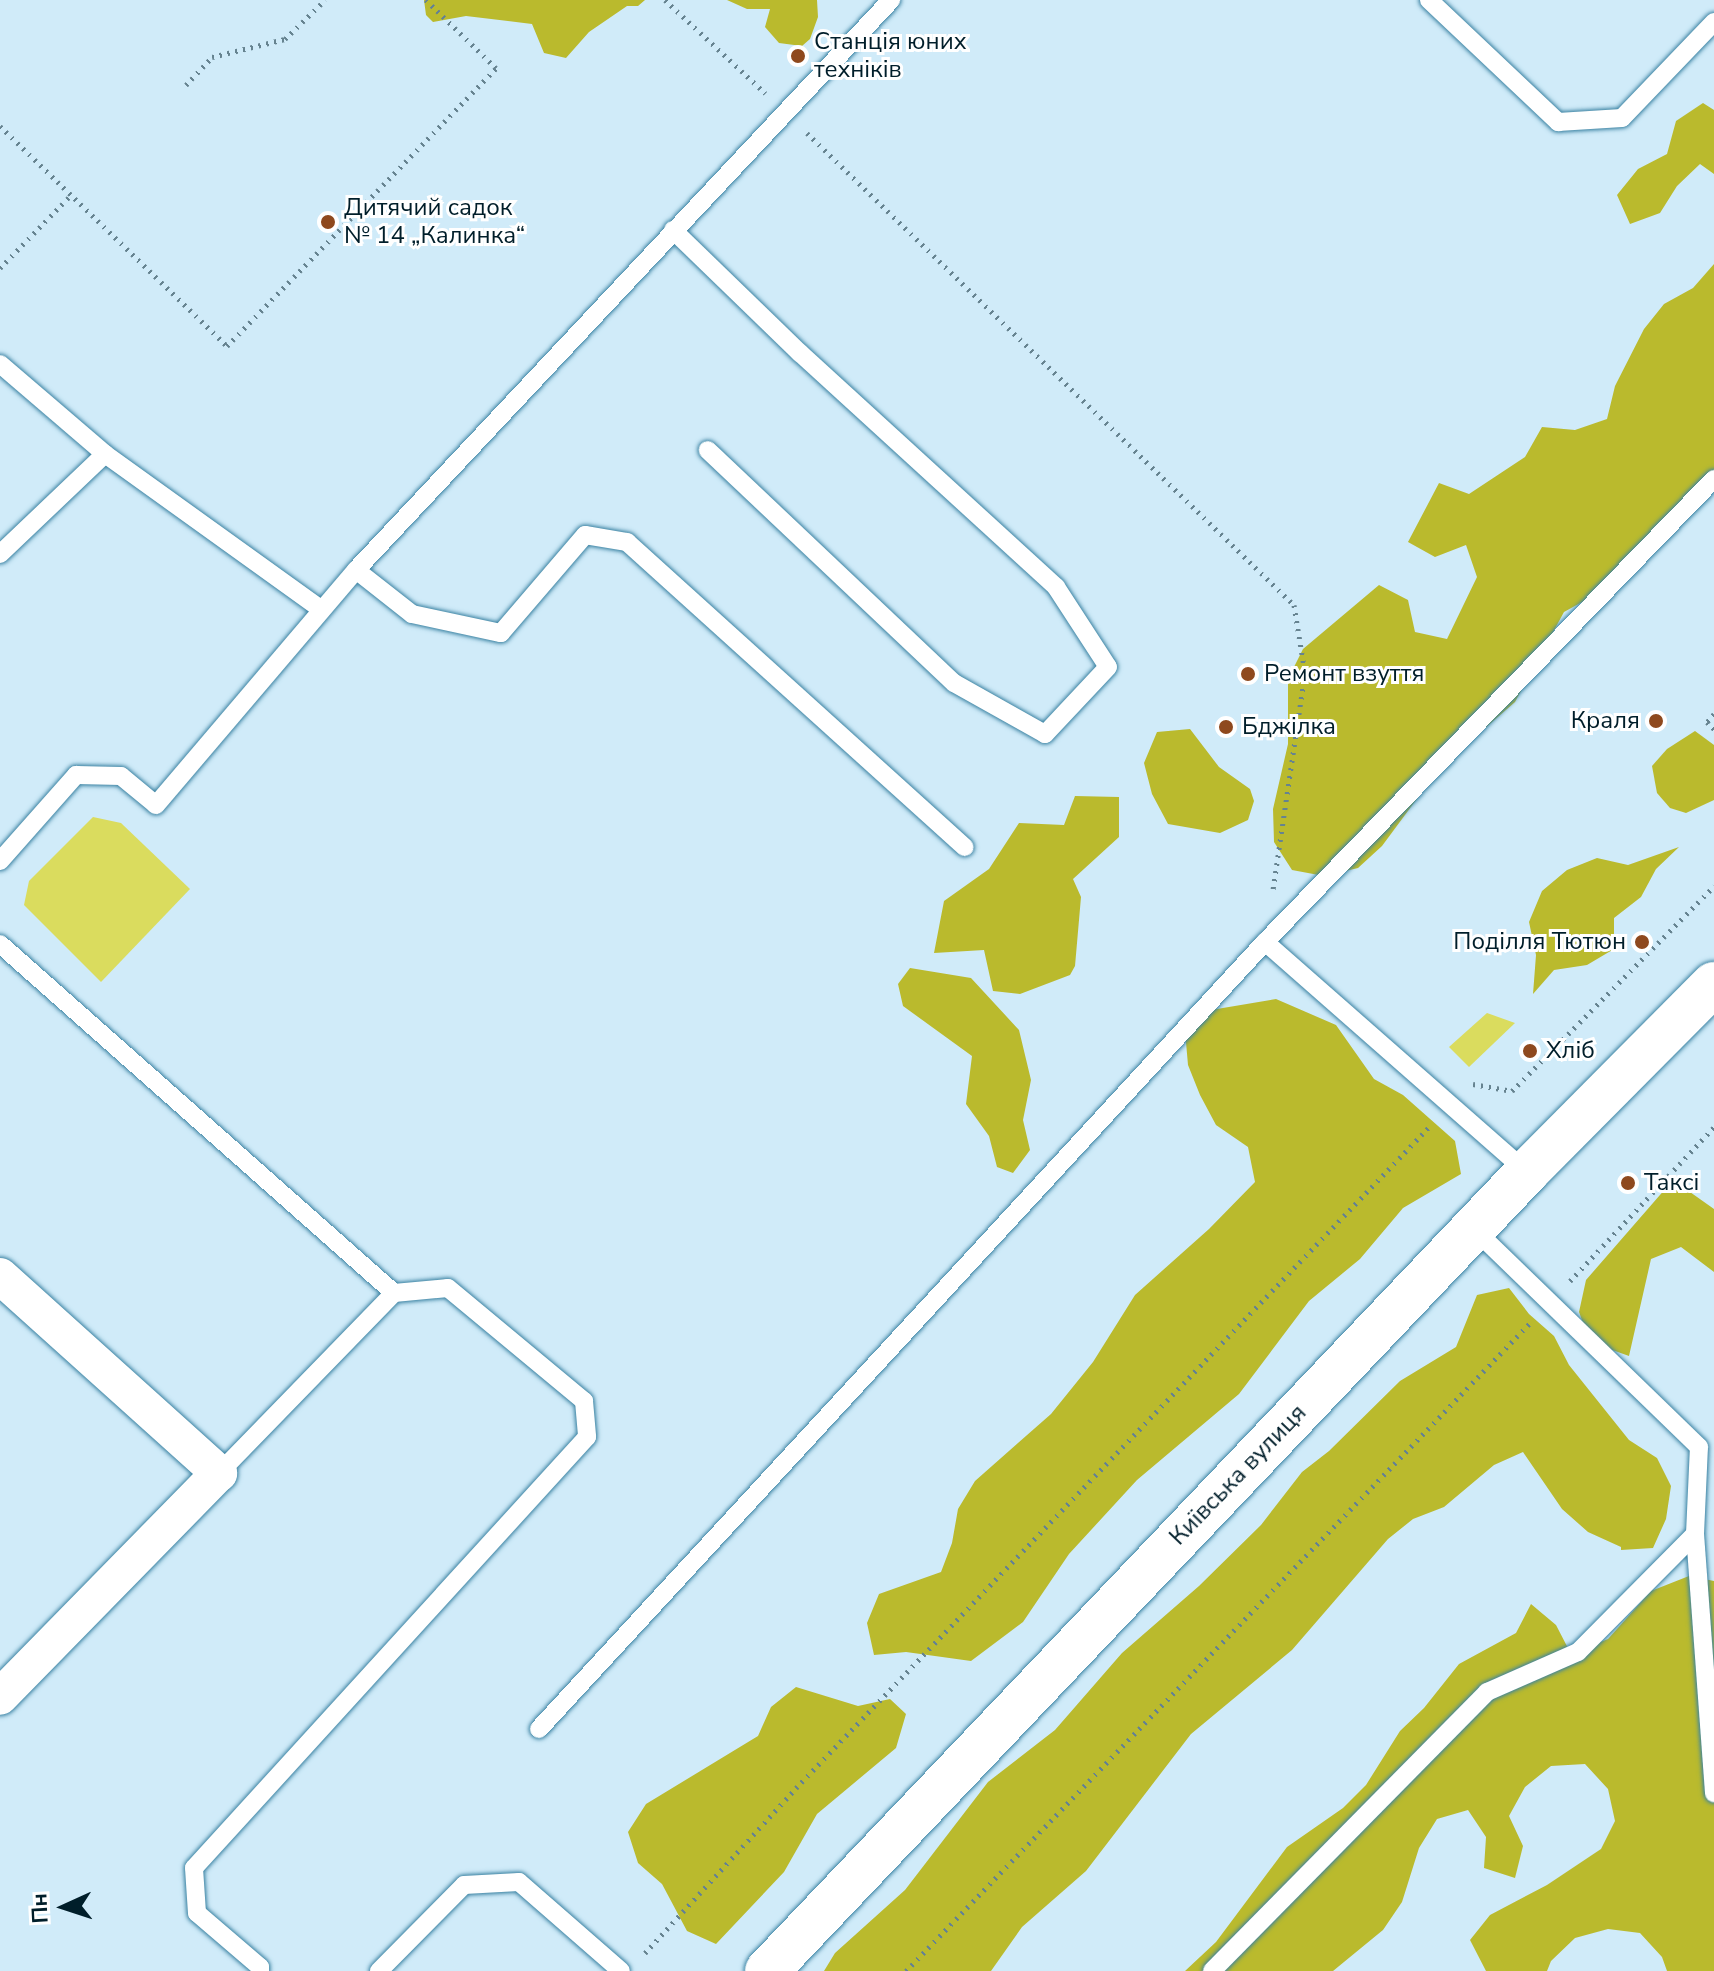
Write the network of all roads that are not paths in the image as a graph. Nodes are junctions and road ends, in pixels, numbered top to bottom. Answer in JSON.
{"nodes":[{"id":1,"x":891,"y":0,"type":"edge"},
{"id":2,"x":1429,"y":0,"type":"edge"},
{"id":3,"x":1714,"y":22,"type":"edge"},
{"id":4,"x":673,"y":230,"type":"junction"},
{"id":5,"x":0,"y":364,"type":"edge"},
{"id":6,"x":8,"y":378,"type":"edge"},
{"id":7,"x":708,"y":450,"type":"dead end"},
{"id":8,"x":105,"y":454,"type":"junction"},
{"id":9,"x":1714,"y":479,"type":"edge"},
{"id":10,"x":0,"y":554,"type":"edge"},
{"id":11,"x":356,"y":570,"type":"junction"},
{"id":12,"x":321,"y":609,"type":"junction"},
{"id":13,"x":964,"y":847,"type":"dead end"},
{"id":14,"x":0,"y":861,"type":"edge"},
{"id":15,"x":1265,"y":942,"type":"junction"},
{"id":16,"x":0,"y":944,"type":"edge"},
{"id":17,"x":1714,"y":984,"type":"edge"},
{"id":18,"x":1527,"y":1172,"type":"junction"},
{"id":19,"x":1473,"y":1228,"type":"junction"},
{"id":20,"x":0,"y":1276,"type":"edge"},
{"id":21,"x":394,"y":1293,"type":"junction"},
{"id":22,"x":219,"y":1473,"type":"junction"},
{"id":23,"x":1695,"y":1534,"type":"junction"},
{"id":24,"x":0,"y":1697,"type":"edge"},
{"id":25,"x":539,"y":1729,"type":"dead end"},
{"id":26,"x":1714,"y":1793,"type":"edge"},
{"id":27,"x":260,"y":1971,"type":"edge"},
{"id":28,"x":379,"y":1971,"type":"edge"},
{"id":29,"x":621,"y":1971,"type":"edge"},
{"id":30,"x":767,"y":1971,"type":"edge"},
{"id":31,"x":1212,"y":1971,"type":"edge"}],
"edges":[{"from":1,"to":4,"type":"lane"},
{"from":2,"to":3,"type":"lane"},
{"from":4,"to":7,"type":"lane"},
{"from":4,"to":11,"type":"lane"},
{"from":5,"to":6,"type":"lane"},
{"from":6,"to":8,"type":"lane"},
{"from":8,"to":10,"type":"lane"},
{"from":8,"to":12,"type":"lane"},
{"from":9,"to":15,"type":"lane"},
{"from":11,"to":12,"type":"lane"},
{"from":11,"to":13,"type":"lane"},
{"from":12,"to":14,"type":"lane"},
{"from":15,"to":18,"type":"lane"},
{"from":15,"to":25,"type":"lane"},
{"from":16,"to":21,"type":"lane"},
{"from":17,"to":18,"type":"main road","name":"Київська вулиця"},
{"from":18,"to":19,"type":"main road","name":"Київська вулиця"},
{"from":19,"to":23,"type":"lane"},
{"from":19,"to":30,"type":"main road","name":"Київська вулиця"},
{"from":20,"to":22,"type":"street"},
{"from":21,"to":22,"type":"lane"},
{"from":21,"to":27,"type":"lane"},
{"from":22,"to":24,"type":"street"},
{"from":23,"to":26,"type":"lane"},
{"from":23,"to":31,"type":"lane"},
{"from":28,"to":29,"type":"lane"}]}
